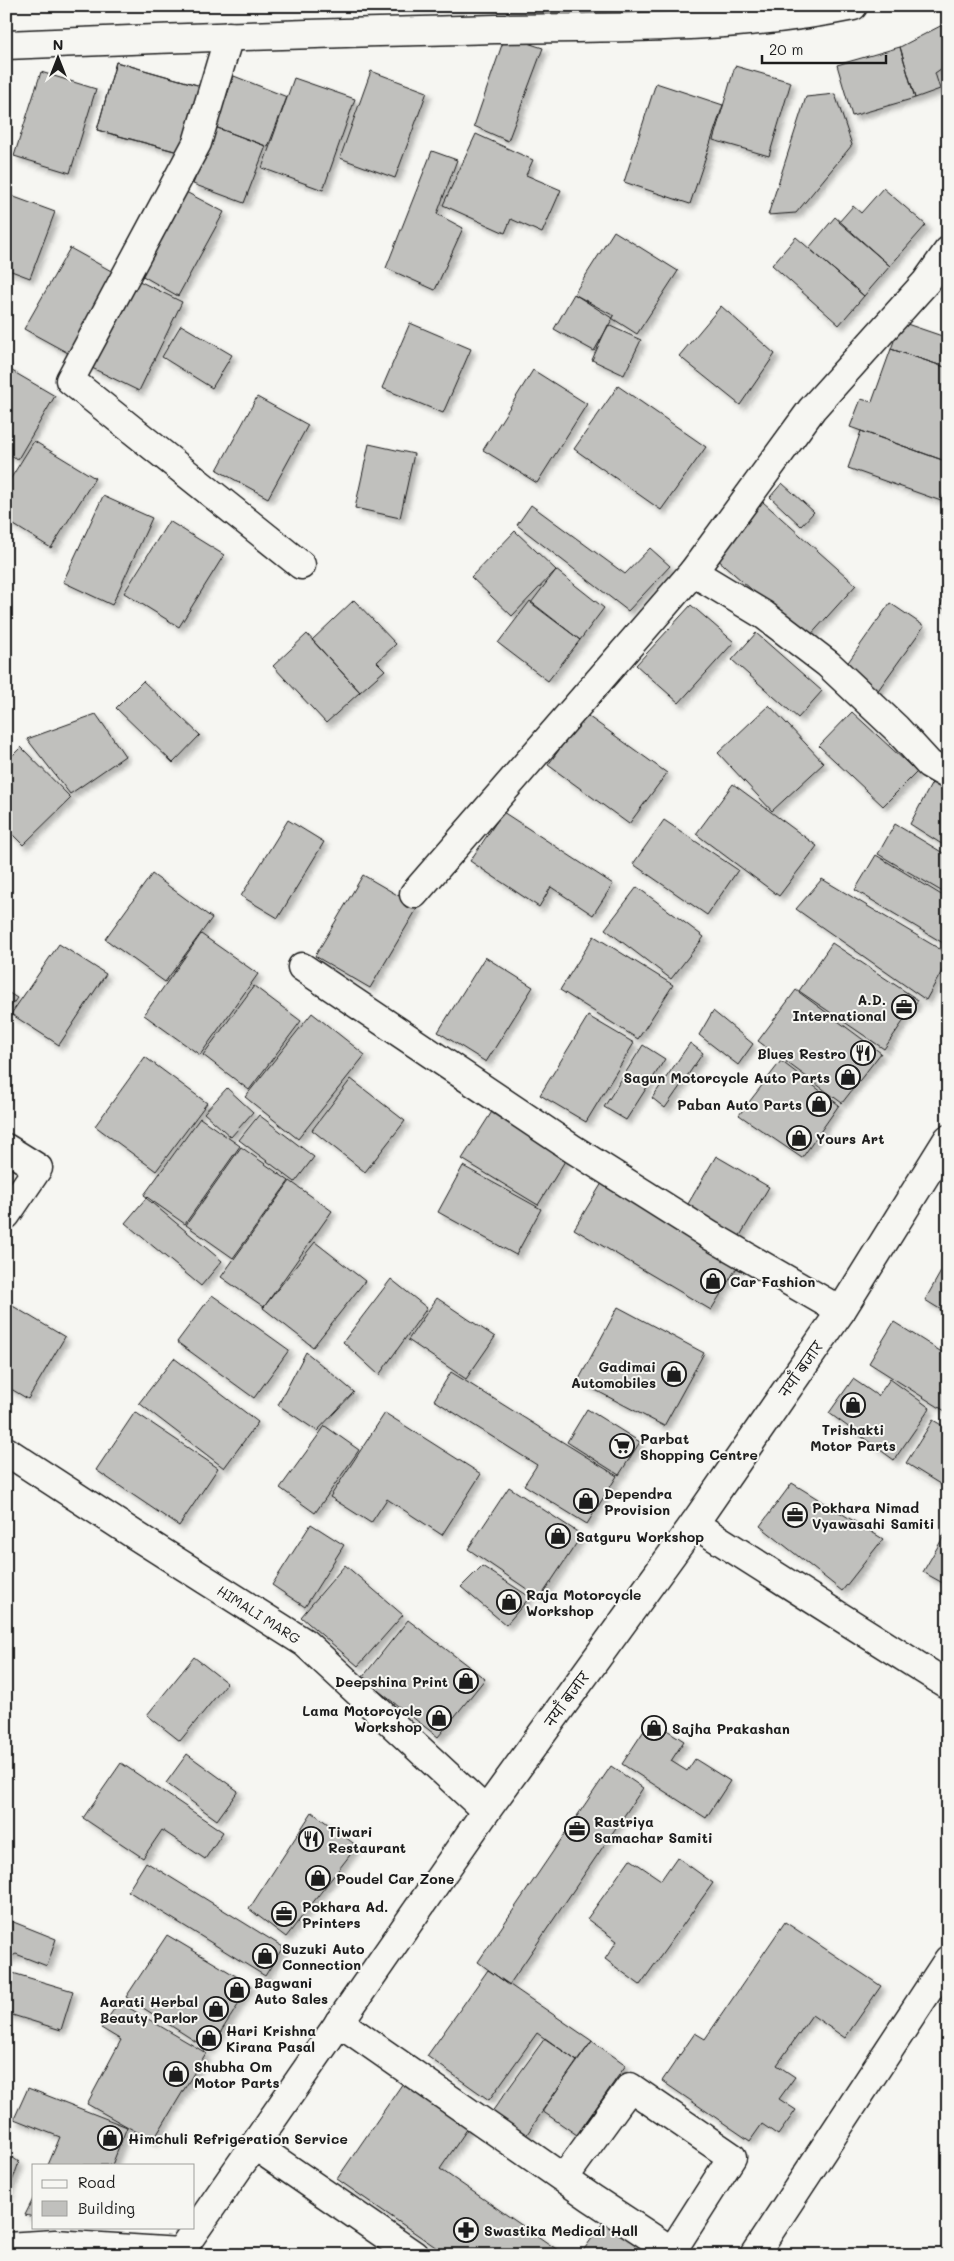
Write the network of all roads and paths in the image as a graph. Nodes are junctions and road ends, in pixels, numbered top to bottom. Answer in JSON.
{"nodes":[{"id":1,"x":853,"y":6,"type":"edge"},
{"id":2,"x":589,"y":17,"type":"edge"},
{"id":3,"x":229,"y":36,"type":"junction"},
{"id":4,"x":6,"y":45,"type":"edge"},
{"id":5,"x":948,"y":251,"type":"edge"},
{"id":6,"x":301,"y":565,"type":"dead end"},
{"id":7,"x":693,"y":572,"type":"junction"},
{"id":8,"x":948,"y":775,"type":"edge"},
{"id":9,"x":414,"y":894,"type":"dead end"},
{"id":10,"x":302,"y":967,"type":"dead end"},
{"id":11,"x":948,"y":1139,"type":"edge"},
{"id":12,"x":6,"y":1148,"type":"edge"},
{"id":13,"x":6,"y":1215,"type":"edge"},
{"id":14,"x":841,"y":1311,"type":"junction"},
{"id":15,"x":6,"y":1451,"type":"edge"},
{"id":16,"x":694,"y":1524,"type":"junction"},
{"id":17,"x":948,"y":1685,"type":"edge"},
{"id":18,"x":486,"y":1811,"type":"junction"},
{"id":19,"x":948,"y":1960,"type":"edge"},
{"id":20,"x":339,"y":2022,"type":"junction"},
{"id":21,"x":254,"y":2145,"type":"junction"},
{"id":22,"x":564,"y":2178,"type":"junction"},
{"id":23,"x":6,"y":2247,"type":"edge"},
{"id":24,"x":179,"y":2253,"type":"edge"},
{"id":25,"x":414,"y":2255,"type":"edge"},
{"id":26,"x":754,"y":2255,"type":"edge"}],
"edges":[{"from":1,"to":2,"type":"street"},
{"from":2,"to":3,"type":"street"},
{"from":3,"to":4,"type":"street"},
{"from":3,"to":6,"type":"street"},
{"from":5,"to":7,"type":"street"},
{"from":7,"to":8,"type":"street"},
{"from":7,"to":9,"type":"street"},
{"from":10,"to":14,"type":"street"},
{"from":11,"to":14,"type":"street","name":"नयाँ बजार"},
{"from":12,"to":13,"type":"street"},
{"from":14,"to":16,"type":"street","name":"नयाँ बजार"},
{"from":15,"to":18,"type":"street","name":"HIMALI MARG"},
{"from":16,"to":17,"type":"street"},
{"from":16,"to":18,"type":"street","name":"नयाँ बजार"},
{"from":18,"to":20,"type":"street","name":"नयाँ बजार"},
{"from":19,"to":26,"type":"street"},
{"from":20,"to":21,"type":"street","name":"नयाँ बजार"},
{"from":20,"to":22,"type":"street"},
{"from":21,"to":24,"type":"street","name":"नयाँ बजार"},
{"from":21,"to":25,"type":"street"},
{"from":22,"to":22,"type":"street"},
{"from":23,"to":24,"type":"street"}]}
